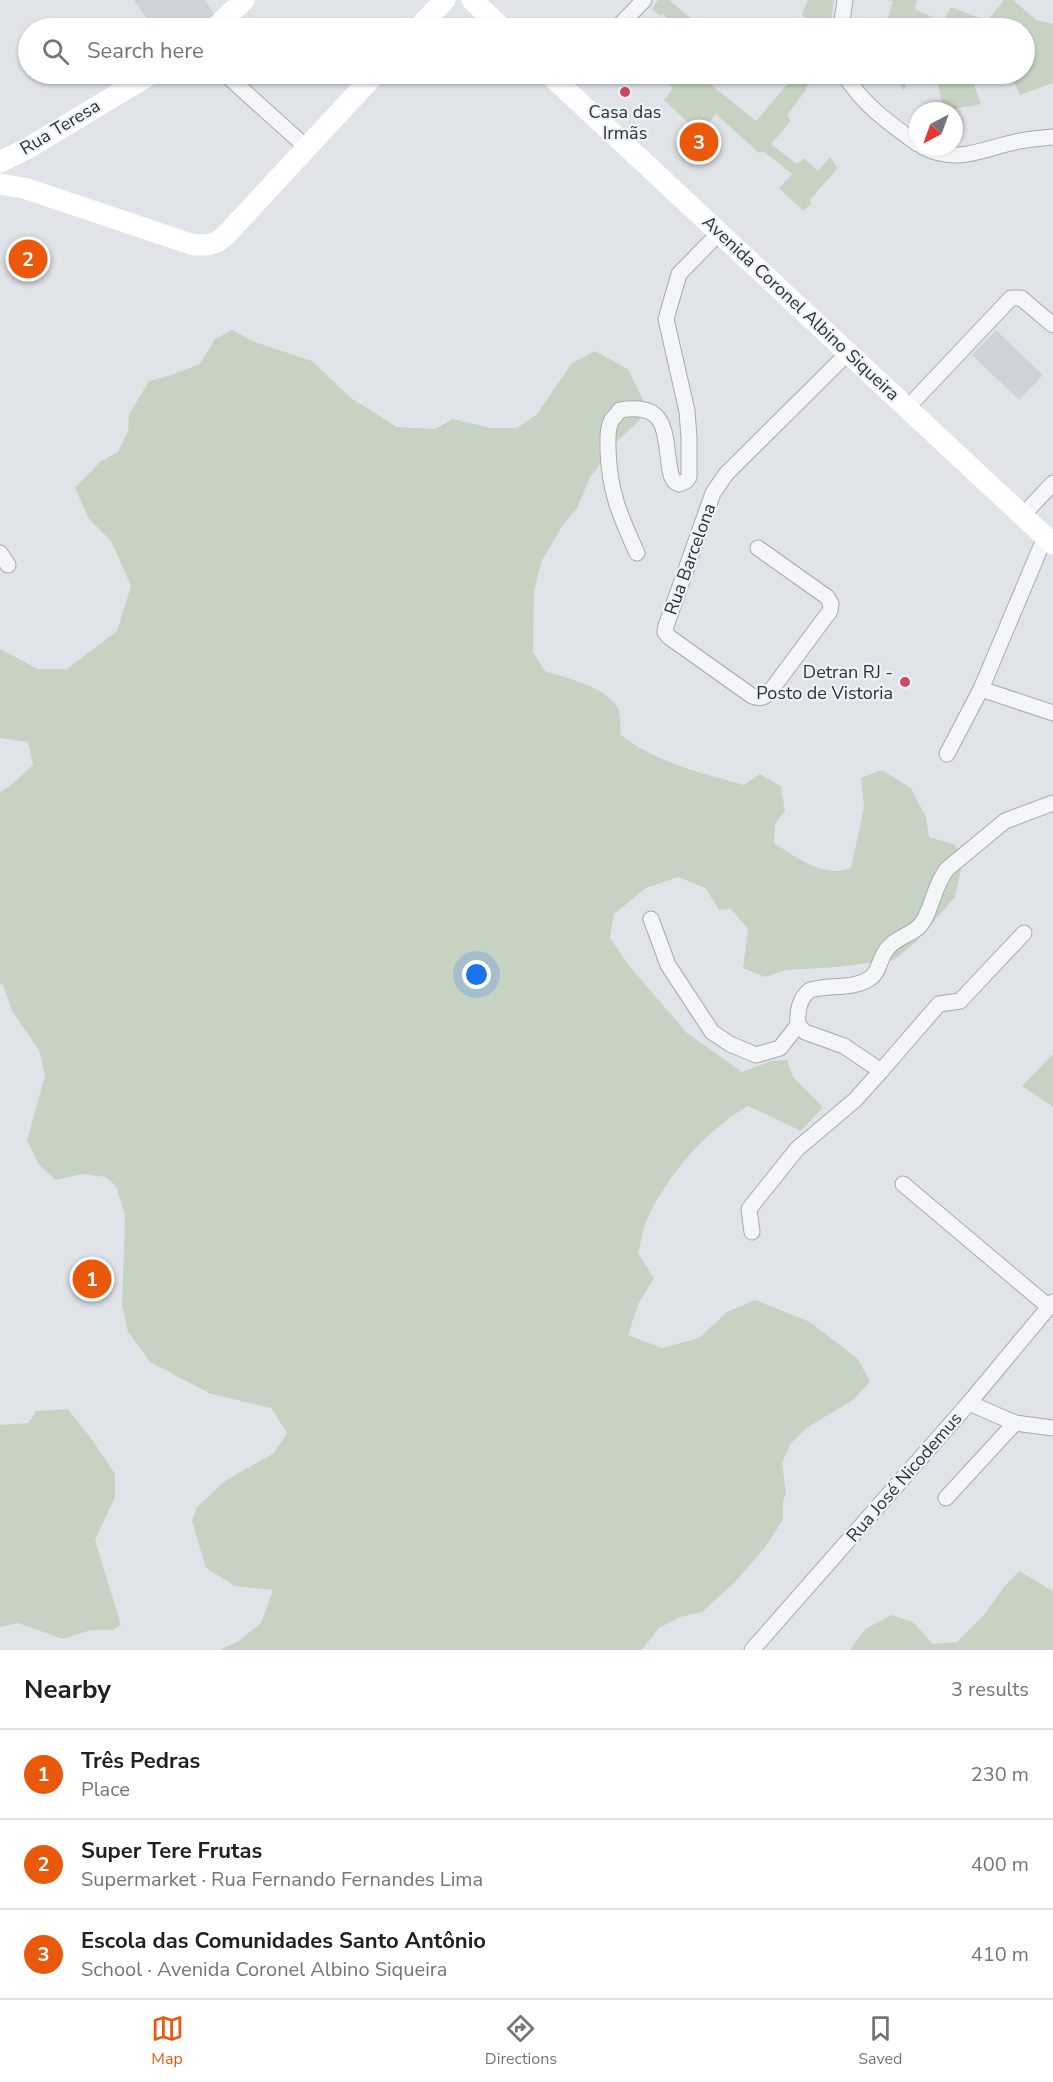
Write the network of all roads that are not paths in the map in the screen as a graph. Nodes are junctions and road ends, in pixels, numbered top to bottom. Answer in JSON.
{"nodes":[{"id":1,"x":244,"y":0,"type":"edge"},
{"id":2,"x":445,"y":0,"type":"edge"},
{"id":3,"x":472,"y":0,"type":"edge"},
{"id":4,"x":644,"y":0,"type":"edge"},
{"id":5,"x":844,"y":0,"type":"edge"},
{"id":6,"x":225,"y":18,"type":"edge"},
{"id":7,"x":428,"y":18,"type":"edge"},
{"id":8,"x":491,"y":18,"type":"edge"},
{"id":9,"x":627,"y":18,"type":"edge"},
{"id":10,"x":842,"y":18,"type":"edge"},
{"id":11,"x":134,"y":84,"type":"edge"},
{"id":12,"x":236,"y":84,"type":"edge"},
{"id":13,"x":366,"y":84,"type":"edge"},
{"id":14,"x":568,"y":84,"type":"edge"},
{"id":15,"x":850,"y":84,"type":"edge"},
{"id":16,"x":1053,"y":137,"type":"edge"},
{"id":17,"x":909,"y":138,"type":"edge"},
{"id":18,"x":30,"y":147,"type":"junction"},
{"id":19,"x":306,"y":147,"type":"junction"},
{"id":20,"x":963,"y":156,"type":"edge"},
{"id":21,"x":0,"y":162,"type":"edge"},
{"id":22,"x":0,"y":184,"type":"edge"},
{"id":23,"x":24,"y":188,"type":"junction"},
{"id":24,"x":720,"y":232,"type":"junction"},
{"id":25,"x":1053,"y":325,"type":"edge"},
{"id":26,"x":848,"y":353,"type":"junction"},
{"id":27,"x":908,"y":408,"type":"junction"},
{"id":28,"x":1053,"y":483,"type":"edge"},
{"id":29,"x":1022,"y":516,"type":"junction"},
{"id":30,"x":1049,"y":541,"type":"edge"},
{"id":31,"x":758,"y":548,"type":"dead end"},
{"id":32,"x":637,"y":553,"type":"dead end"},
{"id":33,"x":981,"y":689,"type":"junction"},
{"id":34,"x":1053,"y":713,"type":"edge"},
{"id":35,"x":947,"y":754,"type":"dead end"},
{"id":36,"x":1053,"y":803,"type":"edge"},
{"id":37,"x":651,"y":919,"type":"dead end"},
{"id":38,"x":1024,"y":933,"type":"dead end"},
{"id":39,"x":798,"y":1025,"type":"junction"},
{"id":40,"x":881,"y":1071,"type":"junction"},
{"id":41,"x":903,"y":1184,"type":"dead end"},
{"id":42,"x":752,"y":1232,"type":"dead end"},
{"id":43,"x":1051,"y":1305,"type":"edge"},
{"id":44,"x":969,"y":1403,"type":"junction"},
{"id":45,"x":1016,"y":1423,"type":"junction"},
{"id":46,"x":1053,"y":1428,"type":"edge"},
{"id":47,"x":946,"y":1498,"type":"dead end"},
{"id":48,"x":752,"y":1650,"type":"edge"}],
"edges":[{"from":1,"to":6,"type":"main road"},
{"from":2,"to":7,"type":"main road"},
{"from":3,"to":8,"type":"main road"},
{"from":4,"to":9,"type":"street"},
{"from":5,"to":10,"type":"street"},
{"from":11,"to":18,"type":"main road","name":"Rua Teresa"},
{"from":12,"to":19,"type":"street"},
{"from":13,"to":19,"type":"main road"},
{"from":14,"to":24,"type":"main road","name":"Avenida Coronel Albino Siqueira"},
{"from":15,"to":17,"type":"street"},
{"from":16,"to":20,"type":"street"},
{"from":18,"to":21,"type":"main road","name":"Rua Teresa"},
{"from":18,"to":23,"type":"main road"},
{"from":19,"to":23,"type":"main road"},
{"from":22,"to":23,"type":"main road"},
{"from":24,"to":26,"type":"main road","name":"Avenida Coronel Albino Siqueira"},
{"from":24,"to":32,"type":"street"},
{"from":25,"to":27,"type":"street"},
{"from":26,"to":27,"type":"main road","name":"Avenida Coronel Albino Siqueira"},
{"from":26,"to":31,"type":"street","name":"Rua Barcelona"},
{"from":27,"to":29,"type":"main road","name":"Avenida Coronel Albino Siqueira"},
{"from":28,"to":29,"type":"street"},
{"from":29,"to":30,"type":"main road","name":"Avenida Coronel Albino Siqueira"},
{"from":30,"to":33,"type":"street"},
{"from":33,"to":34,"type":"street"},
{"from":33,"to":35,"type":"street"},
{"from":36,"to":39,"type":"street"},
{"from":37,"to":39,"type":"street"},
{"from":38,"to":40,"type":"street"},
{"from":39,"to":40,"type":"street"},
{"from":40,"to":42,"type":"street"},
{"from":41,"to":43,"type":"street"},
{"from":43,"to":44,"type":"street","name":"Rua José Nicodemus"},
{"from":44,"to":45,"type":"street"},
{"from":44,"to":48,"type":"street","name":"Rua José Nicodemus"},
{"from":45,"to":46,"type":"street"},
{"from":45,"to":47,"type":"street"}]}
